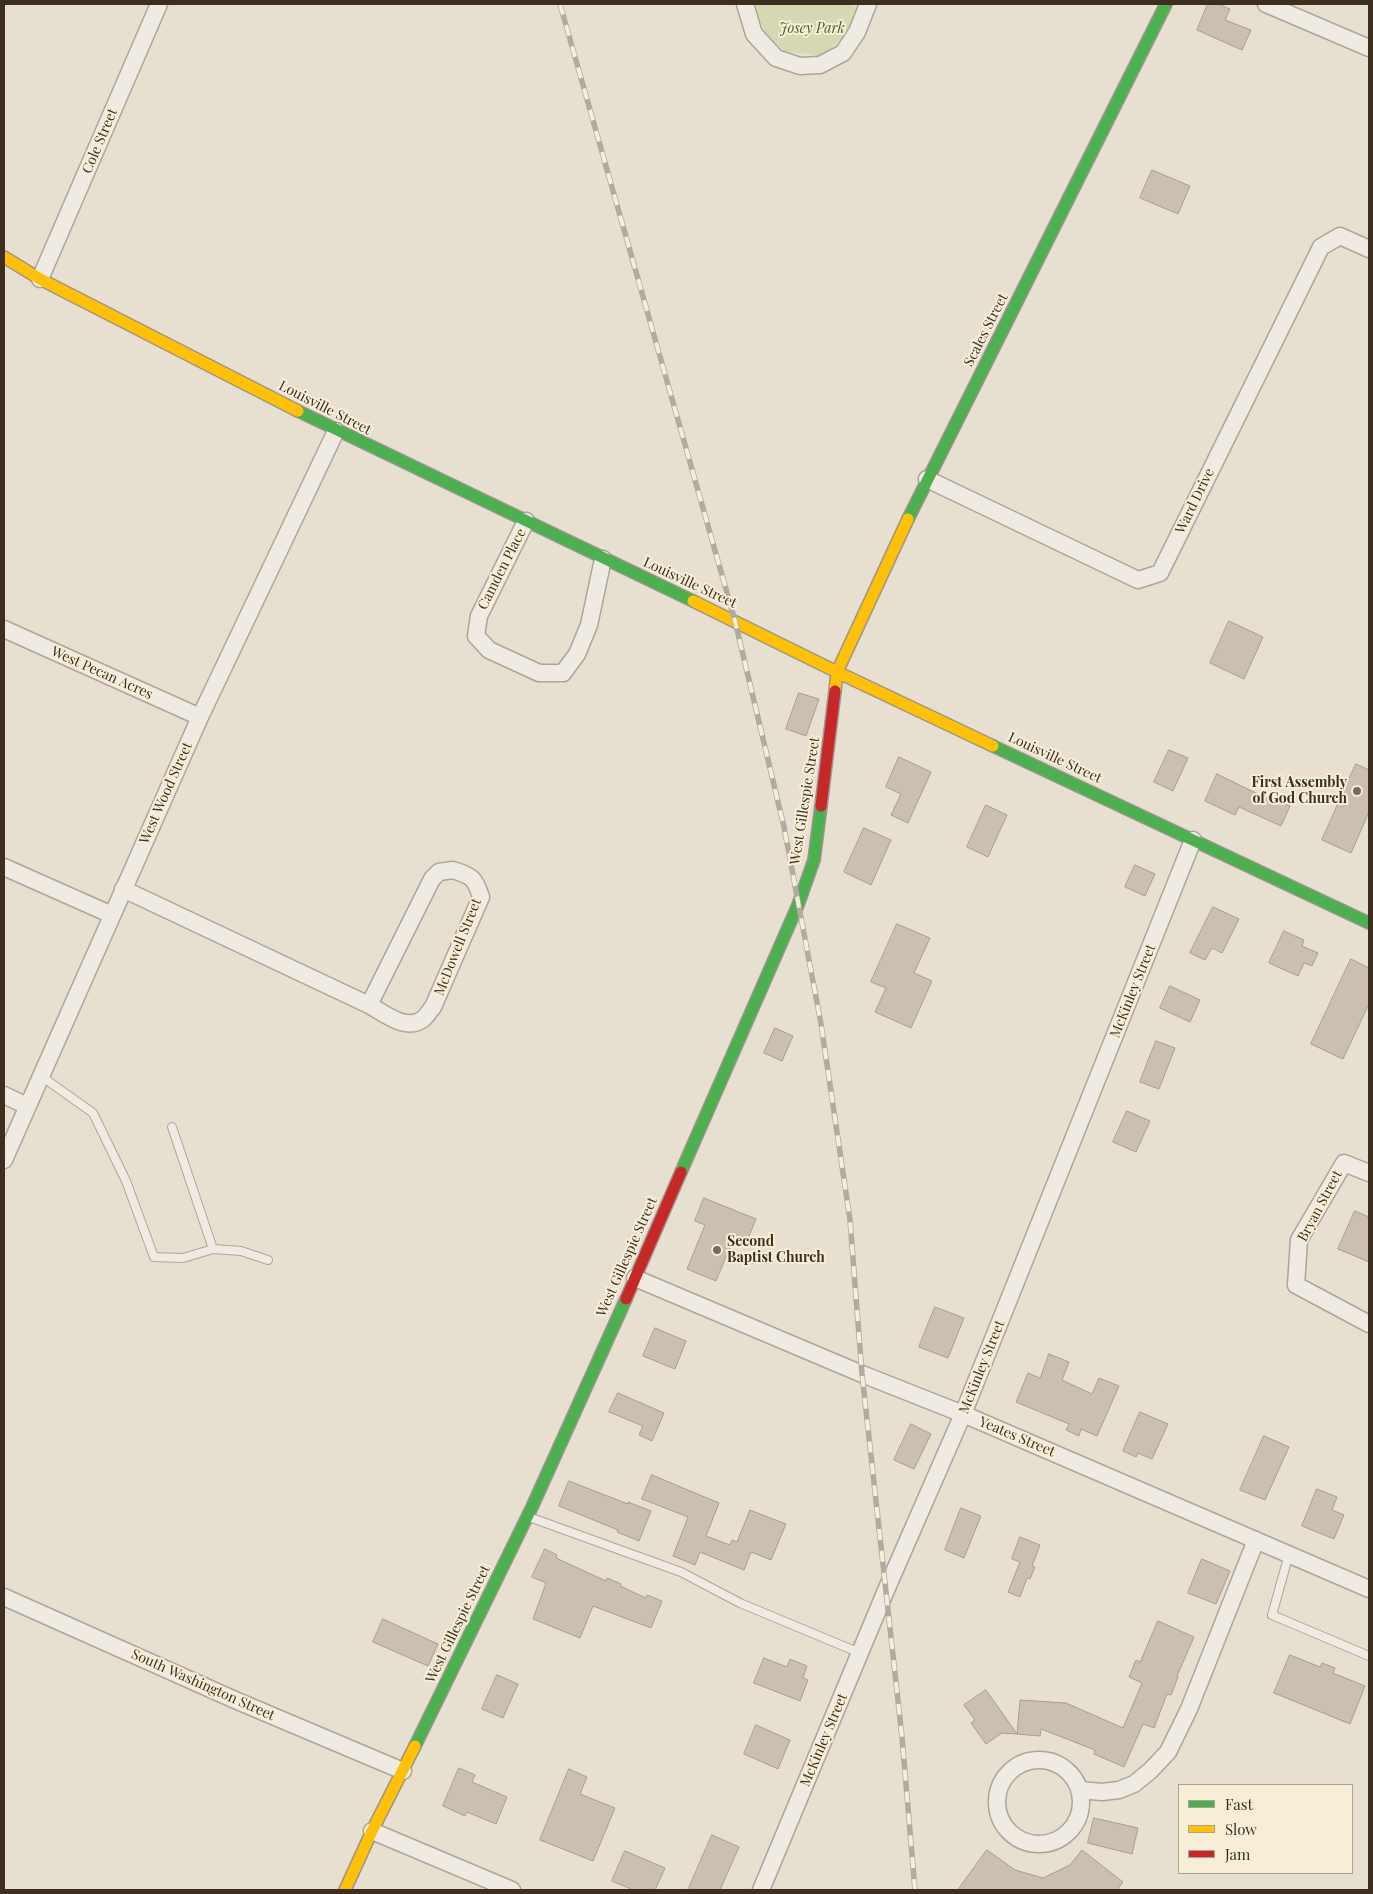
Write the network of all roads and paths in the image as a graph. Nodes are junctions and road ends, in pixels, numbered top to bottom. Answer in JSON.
{"nodes":[{"id":1,"x":159,"y":4,"type":"edge"},
{"id":2,"x":745,"y":4,"type":"edge"},
{"id":3,"x":868,"y":4,"type":"edge"},
{"id":4,"x":1166,"y":4,"type":"edge"},
{"id":5,"x":1266,"y":4,"type":"edge"},
{"id":6,"x":1369,"y":48,"type":"edge"},
{"id":7,"x":1369,"y":249,"type":"edge"},
{"id":8,"x":4,"y":257,"type":"edge"},
{"id":9,"x":40,"y":279,"type":"junction"},
{"id":10,"x":336,"y":431,"type":"junction"},
{"id":11,"x":927,"y":479,"type":"junction"},
{"id":12,"x":526,"y":521,"type":"junction"},
{"id":13,"x":604,"y":558,"type":"junction"},
{"id":14,"x":4,"y":629,"type":"edge"},
{"id":15,"x":836,"y":672,"type":"junction"},
{"id":16,"x":200,"y":717,"type":"junction"},
{"id":17,"x":1193,"y":840,"type":"junction"},
{"id":18,"x":4,"y":867,"type":"edge"},
{"id":19,"x":123,"y":889,"type":"junction"},
{"id":20,"x":112,"y":915,"type":"junction"},
{"id":21,"x":1369,"y":923,"type":"edge"},
{"id":22,"x":369,"y":1005,"type":"junction"},
{"id":23,"x":40,"y":1076,"type":"junction"},
{"id":24,"x":4,"y":1095,"type":"edge"},
{"id":25,"x":27,"y":1106,"type":"junction"},
{"id":26,"x":172,"y":1127,"type":"dead end"},
{"id":27,"x":4,"y":1160,"type":"edge"},
{"id":28,"x":1369,"y":1173,"type":"edge"},
{"id":29,"x":213,"y":1249,"type":"junction"},
{"id":30,"x":268,"y":1260,"type":"dead end"},
{"id":31,"x":635,"y":1278,"type":"junction"},
{"id":32,"x":1369,"y":1324,"type":"edge"},
{"id":33,"x":964,"y":1414,"type":"junction"},
{"id":34,"x":527,"y":1516,"type":"junction"},
{"id":35,"x":1256,"y":1540,"type":"junction"},
{"id":36,"x":1289,"y":1554,"type":"junction"},
{"id":37,"x":1369,"y":1589,"type":"edge"},
{"id":38,"x":4,"y":1597,"type":"edge"},
{"id":39,"x":860,"y":1653,"type":"junction"},
{"id":40,"x":1369,"y":1656,"type":"edge"},
{"id":41,"x":402,"y":1771,"type":"junction"},
{"id":42,"x":1079,"y":1790,"type":"junction"},
{"id":43,"x":372,"y":1830,"type":"junction"},
{"id":44,"x":345,"y":1890,"type":"edge"},
{"id":45,"x":512,"y":1890,"type":"edge"},
{"id":46,"x":761,"y":1890,"type":"edge"}],
"edges":[{"from":1,"to":9,"type":"street","name":"Cole Street"},
{"from":2,"to":3,"type":"street"},
{"from":4,"to":11,"type":"street","name":"Scales Street"},
{"from":5,"to":6,"type":"street"},
{"from":7,"to":11,"type":"street","name":"Ward Drive"},
{"from":8,"to":9,"type":"street","name":"Louisville Street"},
{"from":9,"to":10,"type":"street","name":"Louisville Street"},
{"from":10,"to":12,"type":"street","name":"Louisville Street"},
{"from":10,"to":16,"type":"street","name":"West Wood Street"},
{"from":11,"to":15,"type":"street","name":"Scales Street"},
{"from":12,"to":13,"type":"street","name":"Louisville Street"},
{"from":12,"to":13,"type":"street","name":"Camden Place"},
{"from":13,"to":15,"type":"street","name":"Louisville Street"},
{"from":14,"to":16,"type":"street","name":"West Pecan Acres"},
{"from":15,"to":17,"type":"street","name":"Louisville Street"},
{"from":15,"to":31,"type":"street","name":"West Gillespie Street"},
{"from":16,"to":19,"type":"street","name":"West Wood Street"},
{"from":17,"to":21,"type":"street","name":"Louisville Street"},
{"from":17,"to":33,"type":"street","name":"McKinley Street"},
{"from":18,"to":20,"type":"street"},
{"from":19,"to":20,"type":"street","name":"West Wood Street"},
{"from":19,"to":22,"type":"street","name":"McDowell Street"},
{"from":20,"to":23,"type":"street","name":"West Wood Street"},
{"from":22,"to":22,"type":"street","name":"McDowell Street"},
{"from":23,"to":25,"type":"street","name":"West Wood Street"},
{"from":23,"to":29,"type":"lane"},
{"from":24,"to":25,"type":"street"},
{"from":25,"to":27,"type":"street","name":"West Wood Street"},
{"from":26,"to":29,"type":"lane"},
{"from":28,"to":32,"type":"street","name":"Bryan Street"},
{"from":29,"to":30,"type":"lane"},
{"from":31,"to":33,"type":"street","name":"Yeates Street"},
{"from":31,"to":34,"type":"street","name":"West Gillespie Street"},
{"from":33,"to":35,"type":"street","name":"Yeates Street"},
{"from":33,"to":39,"type":"street","name":"McKinley Street"},
{"from":34,"to":39,"type":"lane"},
{"from":34,"to":41,"type":"street","name":"West Gillespie Street"},
{"from":35,"to":36,"type":"street","name":"Yeates Street"},
{"from":35,"to":42,"type":"street"},
{"from":36,"to":37,"type":"street","name":"Yeates Street"},
{"from":36,"to":40,"type":"lane"},
{"from":38,"to":41,"type":"street","name":"South Washington Street"},
{"from":39,"to":46,"type":"street","name":"McKinley Street"},
{"from":41,"to":43,"type":"street","name":"West Gillespie Street"},
{"from":42,"to":42,"type":"street"},
{"from":43,"to":44,"type":"street","name":"West Gillespie Street"},
{"from":43,"to":45,"type":"street"}]}
